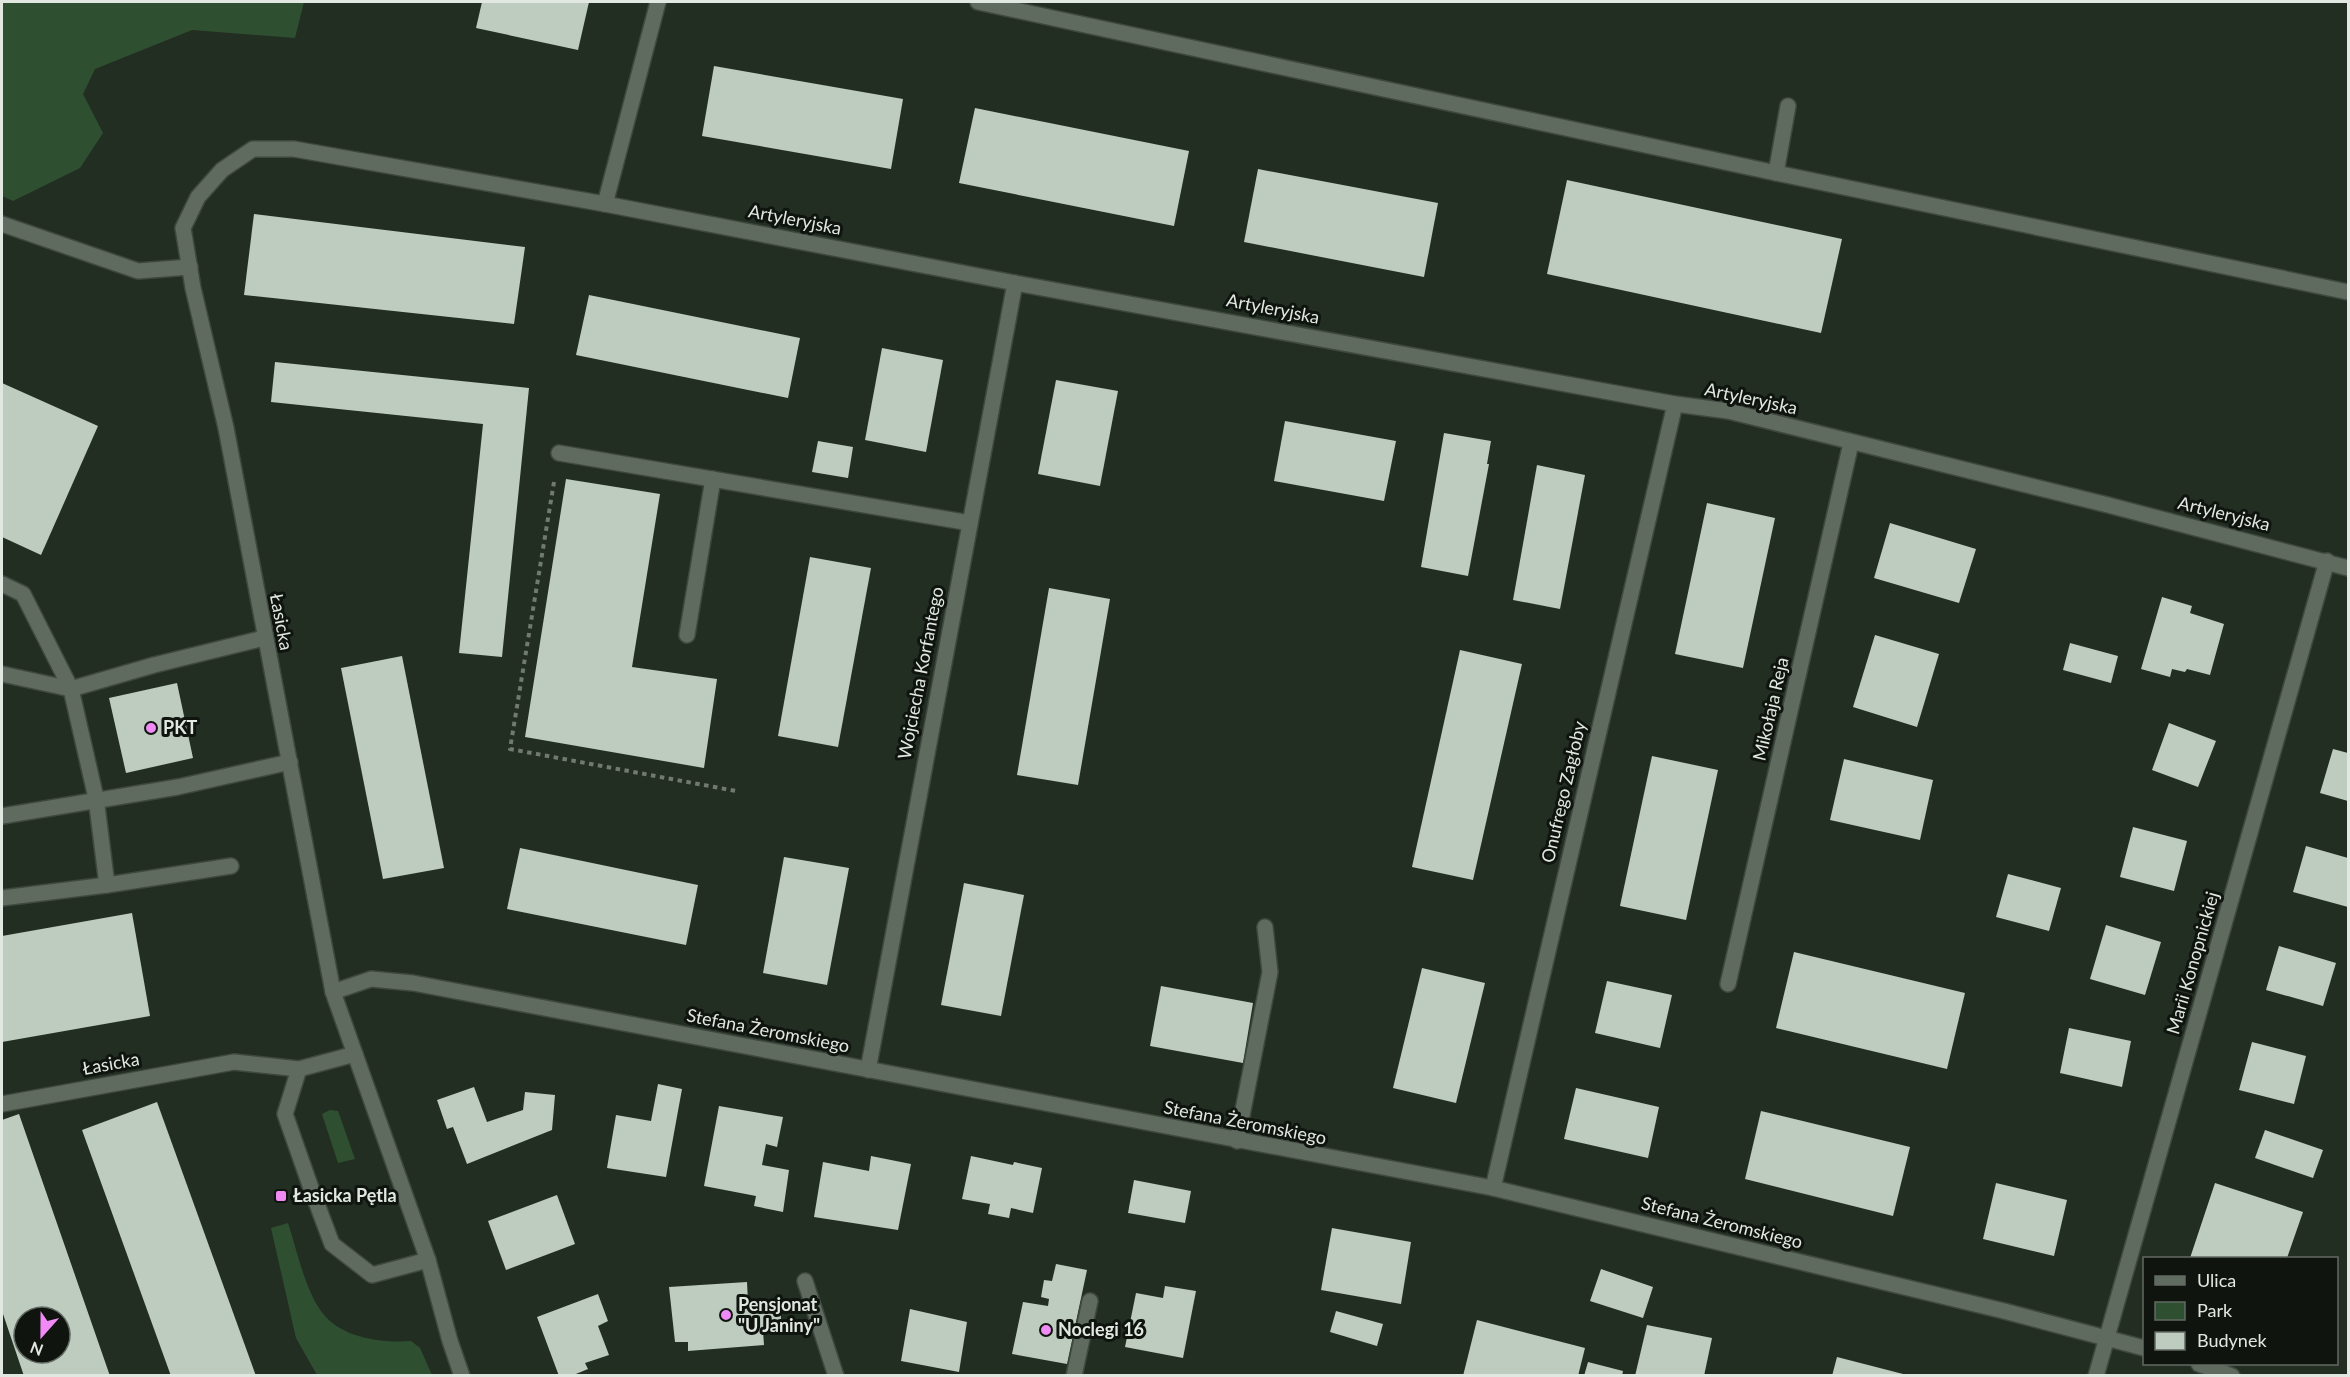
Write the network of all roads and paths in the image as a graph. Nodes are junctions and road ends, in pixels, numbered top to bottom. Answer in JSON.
{"nodes":[{"id":1,"x":658,"y":2,"type":"edge"},
{"id":2,"x":978,"y":2,"type":"edge"},
{"id":3,"x":1788,"y":106,"type":"dead end"},
{"id":4,"x":1776,"y":173,"type":"junction"},
{"id":5,"x":198,"y":197,"type":"joint"},
{"id":6,"x":605,"y":204,"type":"junction"},
{"id":7,"x":2,"y":224,"type":"edge"},
{"id":8,"x":190,"y":267,"type":"junction"},
{"id":9,"x":1015,"y":283,"type":"junction"},
{"id":10,"x":2349,"y":292,"type":"edge"},
{"id":11,"x":1675,"y":404,"type":"junction"},
{"id":12,"x":1851,"y":443,"type":"junction"},
{"id":13,"x":559,"y":453,"type":"joint"},
{"id":14,"x":713,"y":478,"type":"junction"},
{"id":15,"x":970,"y":523,"type":"junction"},
{"id":16,"x":2327,"y":561,"type":"junction"},
{"id":17,"x":2349,"y":568,"type":"edge"},
{"id":18,"x":2,"y":584,"type":"edge"},
{"id":19,"x":687,"y":634,"type":"dead end"},
{"id":20,"x":264,"y":638,"type":"junction"},
{"id":21,"x":2,"y":674,"type":"edge"},
{"id":22,"x":71,"y":688,"type":"junction"},
{"id":23,"x":290,"y":762,"type":"junction"},
{"id":24,"x":736,"y":791,"type":"dead end"},
{"id":25,"x":96,"y":798,"type":"junction"},
{"id":26,"x":2,"y":816,"type":"edge"},
{"id":27,"x":231,"y":866,"type":"dead end"},
{"id":28,"x":107,"y":885,"type":"junction"},
{"id":29,"x":2,"y":898,"type":"edge"},
{"id":30,"x":1265,"y":927,"type":"dead end"},
{"id":31,"x":1728,"y":984,"type":"dead end"},
{"id":32,"x":333,"y":992,"type":"junction"},
{"id":33,"x":355,"y":1054,"type":"junction"},
{"id":34,"x":299,"y":1070,"type":"junction"},
{"id":35,"x":868,"y":1070,"type":"junction"},
{"id":36,"x":2,"y":1104,"type":"edge"},
{"id":37,"x":1237,"y":1141,"type":"junction"},
{"id":38,"x":1492,"y":1188,"type":"junction"},
{"id":39,"x":428,"y":1260,"type":"junction"},
{"id":40,"x":805,"y":1281,"type":"dead end"},
{"id":41,"x":1090,"y":1301,"type":"dead end"},
{"id":42,"x":2107,"y":1338,"type":"junction"},
{"id":43,"x":2143,"y":1347,"type":"edge"},
{"id":44,"x":2202,"y":1365,"type":"edge"},
{"id":45,"x":462,"y":1376,"type":"edge"},
{"id":46,"x":836,"y":1376,"type":"edge"},
{"id":47,"x":1074,"y":1376,"type":"edge"},
{"id":48,"x":2096,"y":1376,"type":"edge"},
{"id":49,"x":2232,"y":1376,"type":"edge"}],
"edges":[{"from":1,"to":6,"type":"street"},
{"from":2,"to":4,"type":"street"},
{"from":3,"to":4,"type":"street"},
{"from":4,"to":10,"type":"street"},
{"from":5,"to":6,"type":"street","name":"Artyleryjska"},
{"from":5,"to":8,"type":"street","name":"Łasicka"},
{"from":6,"to":9,"type":"street","name":"Artyleryjska"},
{"from":7,"to":8,"type":"street"},
{"from":8,"to":20,"type":"street","name":"Łasicka"},
{"from":9,"to":11,"type":"street","name":"Artyleryjska"},
{"from":9,"to":15,"type":"street","name":"Wojciecha Korfantego"},
{"from":11,"to":12,"type":"street","name":"Artyleryjska"},
{"from":11,"to":38,"type":"street","name":"Onufrego Zagłoby"},
{"from":12,"to":16,"type":"street","name":"Artyleryjska"},
{"from":12,"to":31,"type":"street","name":"Mikołaja Reja"},
{"from":13,"to":14,"type":"street"},
{"from":13,"to":24,"type":"path"},
{"from":14,"to":15,"type":"street"},
{"from":14,"to":19,"type":"street"},
{"from":15,"to":35,"type":"street","name":"Wojciecha Korfantego"},
{"from":16,"to":17,"type":"street","name":"Artyleryjska"},
{"from":16,"to":42,"type":"street","name":"Marii Konopnickiej"},
{"from":18,"to":22,"type":"street"},
{"from":20,"to":22,"type":"street"},
{"from":20,"to":23,"type":"street","name":"Łasicka"},
{"from":21,"to":22,"type":"street"},
{"from":22,"to":25,"type":"street"},
{"from":23,"to":25,"type":"street"},
{"from":23,"to":32,"type":"street","name":"Łasicka"},
{"from":25,"to":26,"type":"street"},
{"from":25,"to":28,"type":"street"},
{"from":27,"to":28,"type":"street"},
{"from":28,"to":29,"type":"street"},
{"from":30,"to":37,"type":"street"},
{"from":32,"to":33,"type":"street","name":"Łasicka"},
{"from":32,"to":35,"type":"street","name":"Stefana Żeromskiego"},
{"from":33,"to":34,"type":"street"},
{"from":33,"to":39,"type":"street","name":"Łasicka"},
{"from":34,"to":36,"type":"street","name":"Łasicka"},
{"from":34,"to":39,"type":"street"},
{"from":35,"to":37,"type":"street","name":"Stefana Żeromskiego"},
{"from":37,"to":38,"type":"street","name":"Stefana Żeromskiego"},
{"from":38,"to":42,"type":"street","name":"Stefana Żeromskiego"},
{"from":39,"to":45,"type":"street"},
{"from":40,"to":46,"type":"street"},
{"from":41,"to":47,"type":"street"},
{"from":42,"to":43,"type":"street","name":"Stefana Żeromskiego"},
{"from":42,"to":48,"type":"street","name":"Marii Konopnickiej"},
{"from":44,"to":49,"type":"street"}]}
